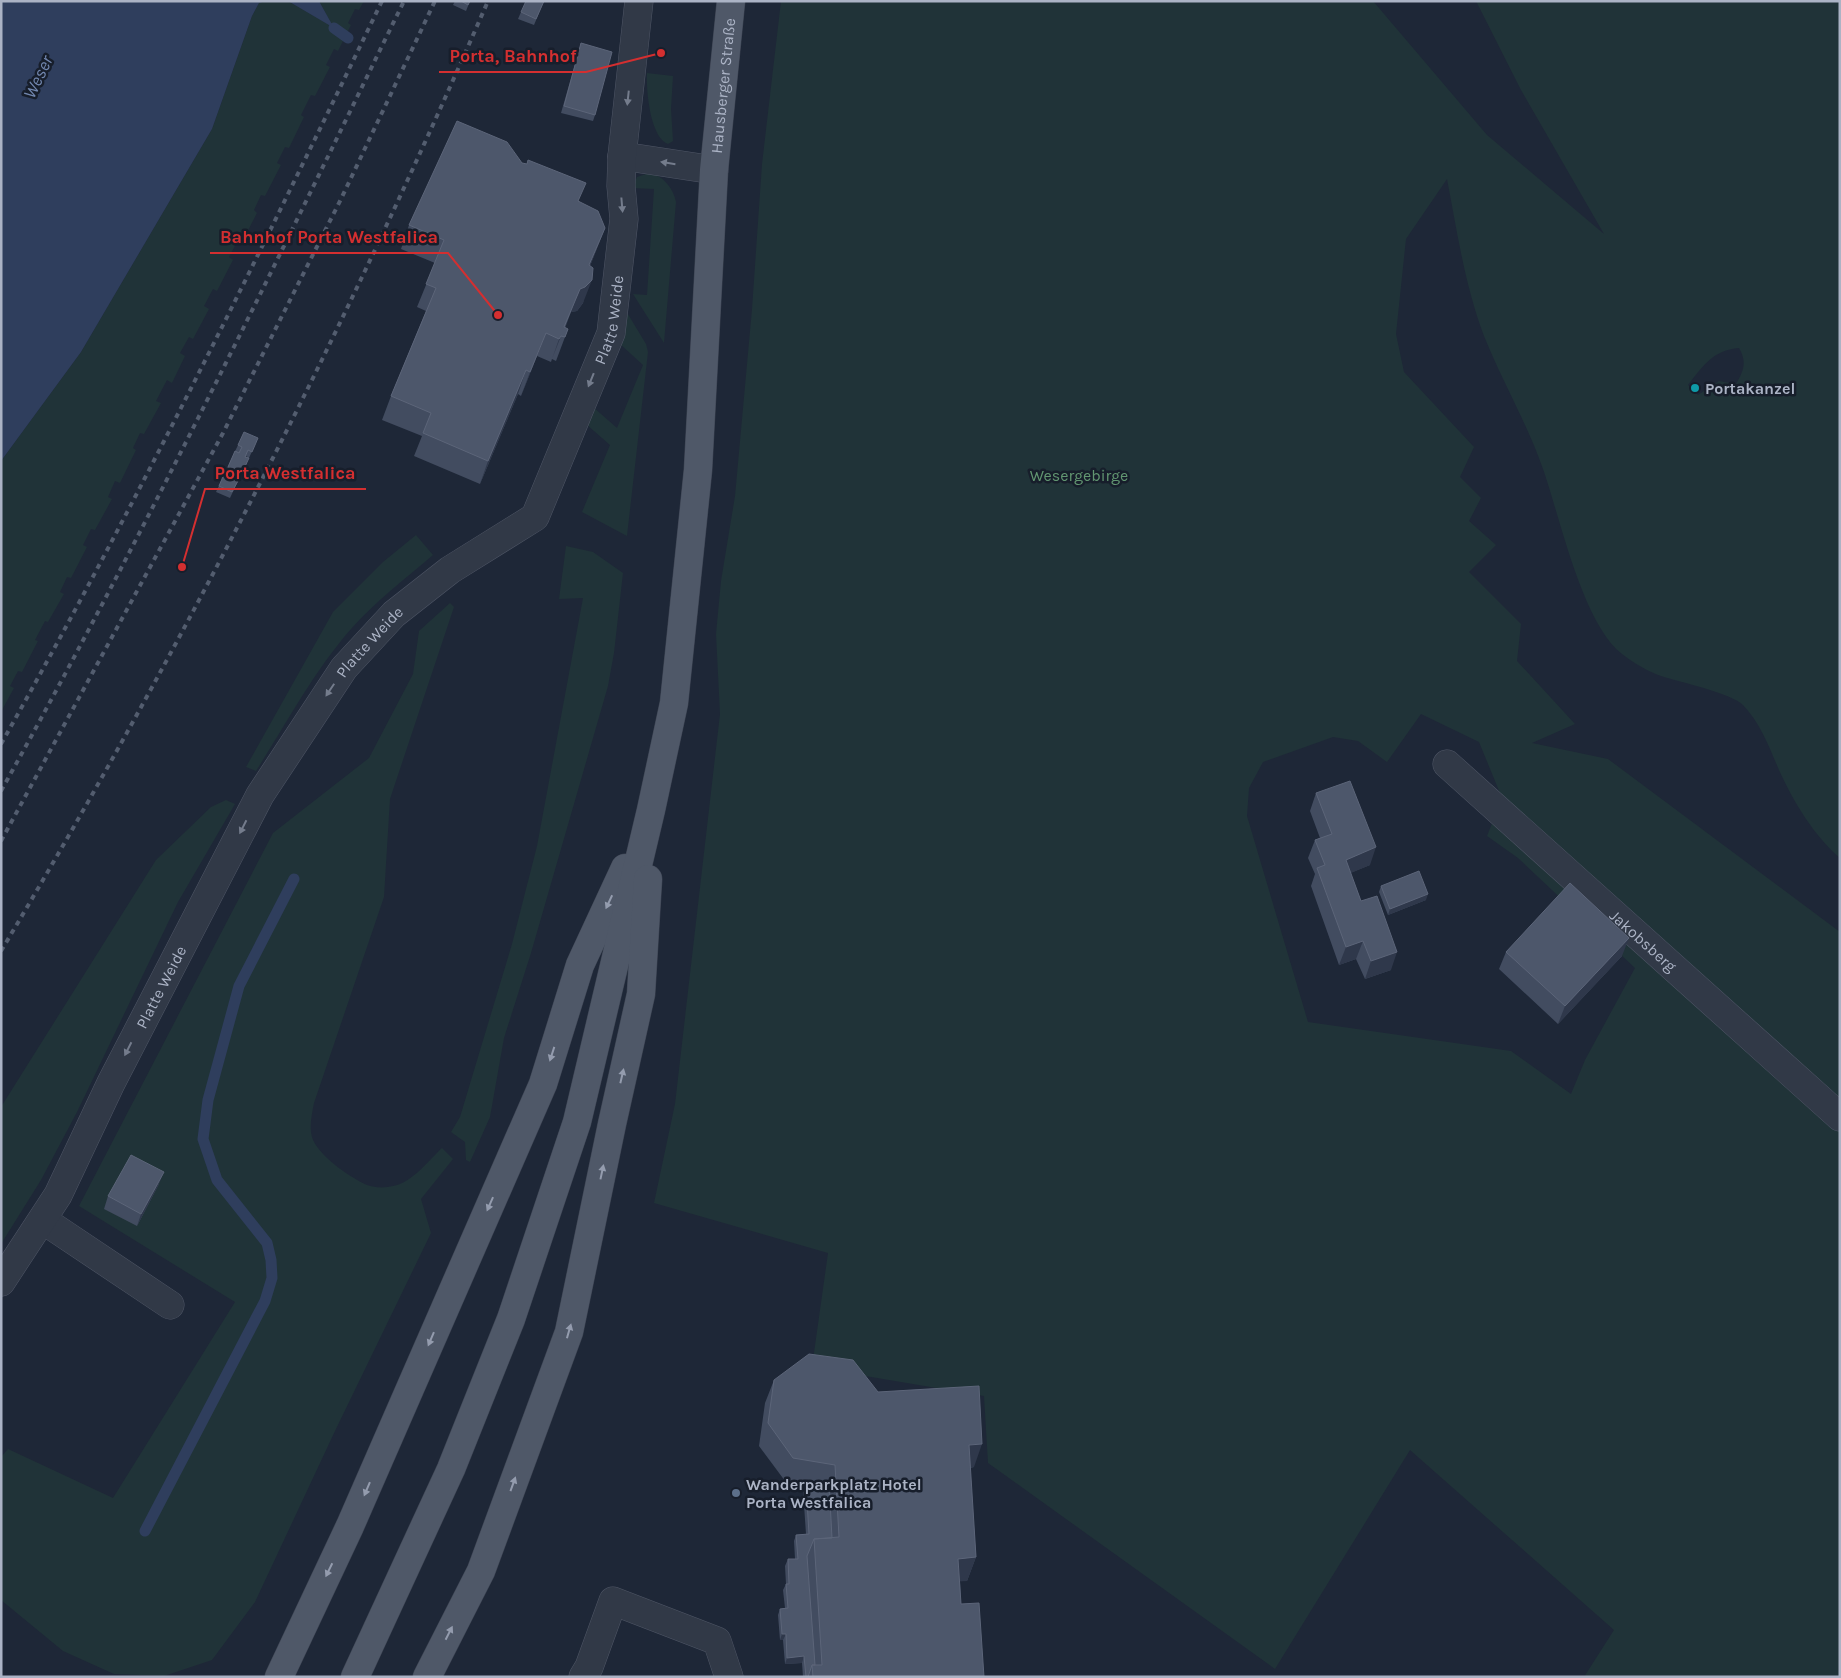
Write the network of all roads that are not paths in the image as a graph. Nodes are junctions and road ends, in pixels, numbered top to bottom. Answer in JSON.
{"nodes":[{"id":1,"x":640,"y":1,"type":"edge"},
{"id":2,"x":731,"y":1,"type":"edge"},
{"id":3,"x":622,"y":156,"type":"junction"},
{"id":4,"x":714,"y":170,"type":"junction"},
{"id":5,"x":1447,"y":764,"type":"dead end"},
{"id":6,"x":652,"y":810,"type":"junction"},
{"id":7,"x":1840,"y":1117,"type":"edge"},
{"id":8,"x":43,"y":1220,"type":"junction"},
{"id":9,"x":1,"y":1282,"type":"edge"},
{"id":10,"x":170,"y":1305,"type":"dead end"},
{"id":11,"x":279,"y":1672,"type":"edge"},
{"id":12,"x":355,"y":1677,"type":"edge"},
{"id":13,"x":427,"y":1677,"type":"edge"},
{"id":14,"x":583,"y":1677,"type":"edge"},
{"id":15,"x":728,"y":1677,"type":"edge"}],
"edges":[{"from":1,"to":3,"type":"street","name":"Platte Weide","one_way":true},
{"from":2,"to":4,"type":"main road","name":"Hausberger Straße"},
{"from":4,"to":3,"type":"street","one_way":true},
{"from":3,"to":8,"type":"street","name":"Platte Weide","one_way":true},
{"from":4,"to":6,"type":"main road","name":"Hausberger Straße"},
{"from":5,"to":7,"type":"street","name":"Jakobsberg"},
{"from":6,"to":11,"type":"main road","one_way":true},
{"from":6,"to":12,"type":"main road"},
{"from":13,"to":6,"type":"main road","one_way":true},
{"from":8,"to":9,"type":"street","name":"Platte Weide"},
{"from":8,"to":10,"type":"street"},
{"from":14,"to":15,"type":"street"}]}
